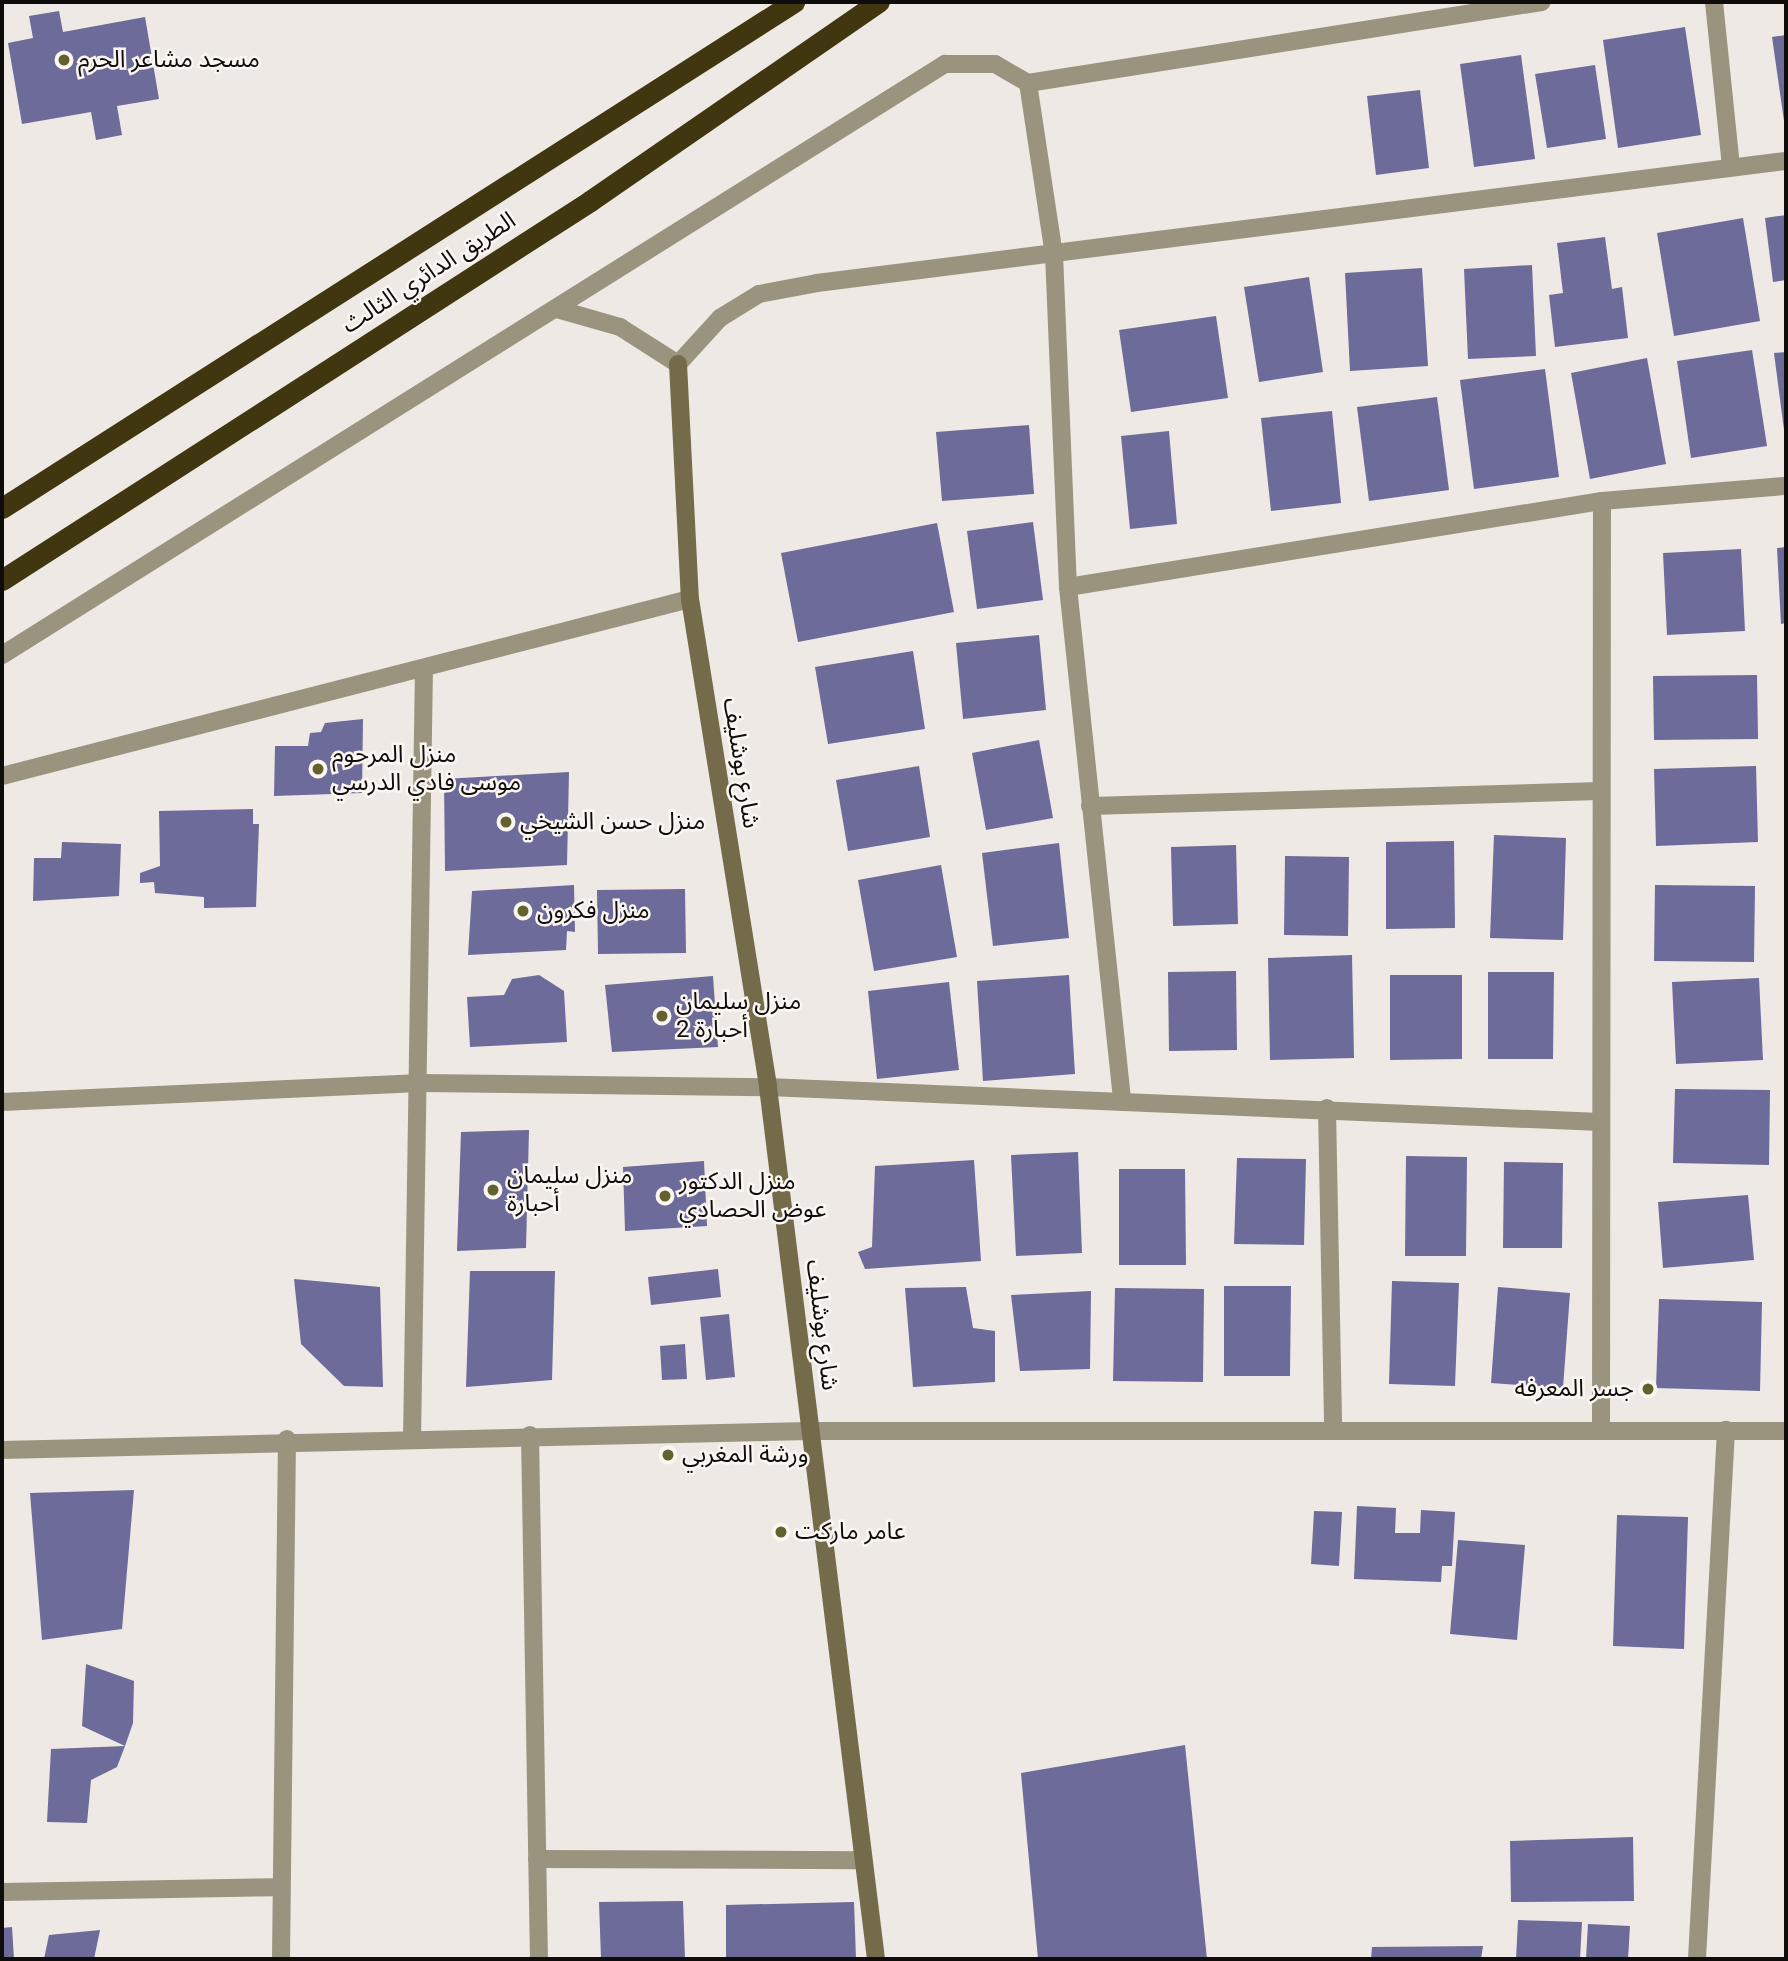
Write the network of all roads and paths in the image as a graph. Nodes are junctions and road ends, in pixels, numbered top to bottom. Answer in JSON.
{"nodes":[{"id":1,"x":794,"y":2,"type":"edge"},
{"id":2,"x":879,"y":2,"type":"edge"},
{"id":3,"x":1542,"y":2,"type":"edge"},
{"id":4,"x":1714,"y":2,"type":"edge"},
{"id":5,"x":1028,"y":83,"type":"junction"},
{"id":6,"x":1786,"y":161,"type":"edge"},
{"id":7,"x":1731,"y":166,"type":"junction"},
{"id":8,"x":1054,"y":254,"type":"junction"},
{"id":9,"x":557,"y":309,"type":"junction"},
{"id":10,"x":678,"y":363,"type":"junction"},
{"id":11,"x":1786,"y":486,"type":"edge"},
{"id":12,"x":1602,"y":501,"type":"junction"},
{"id":13,"x":2,"y":508,"type":"edge"},
{"id":14,"x":2,"y":580,"type":"edge"},
{"id":15,"x":1068,"y":587,"type":"junction"},
{"id":16,"x":691,"y":599,"type":"junction"},
{"id":17,"x":2,"y":655,"type":"edge"},
{"id":18,"x":424,"y":668,"type":"junction"},
{"id":19,"x":2,"y":776,"type":"edge"},
{"id":20,"x":1600,"y":791,"type":"junction"},
{"id":21,"x":1090,"y":806,"type":"junction"},
{"id":22,"x":421,"y":1083,"type":"junction"},
{"id":23,"x":768,"y":1087,"type":"junction"},
{"id":24,"x":1122,"y":1099,"type":"junction"},
{"id":25,"x":2,"y":1102,"type":"edge"},
{"id":26,"x":1327,"y":1108,"type":"junction"},
{"id":27,"x":1600,"y":1122,"type":"junction"},
{"id":28,"x":1334,"y":1430,"type":"junction"},
{"id":29,"x":1601,"y":1430,"type":"junction"},
{"id":30,"x":1726,"y":1430,"type":"junction"},
{"id":31,"x":811,"y":1431,"type":"junction"},
{"id":32,"x":1786,"y":1431,"type":"edge"},
{"id":33,"x":530,"y":1435,"type":"junction"},
{"id":34,"x":287,"y":1439,"type":"junction"},
{"id":35,"x":412,"y":1440,"type":"junction"},
{"id":36,"x":2,"y":1450,"type":"edge"},
{"id":37,"x":537,"y":1859,"type":"junction"},
{"id":38,"x":862,"y":1860,"type":"junction"},
{"id":39,"x":279,"y":1887,"type":"junction"},
{"id":40,"x":2,"y":1892,"type":"edge"},
{"id":41,"x":281,"y":1959,"type":"edge"},
{"id":42,"x":538,"y":1959,"type":"edge"},
{"id":43,"x":876,"y":1959,"type":"edge"},
{"id":44,"x":1697,"y":1959,"type":"edge"}],
"edges":[{"from":1,"to":13,"type":"highway","name":"الطريق الدائري الثالث"},
{"from":2,"to":14,"type":"highway","name":"الطريق الدائري الثالث"},
{"from":3,"to":5,"type":"street"},
{"from":4,"to":7,"type":"street"},
{"from":5,"to":8,"type":"street"},
{"from":5,"to":9,"type":"street"},
{"from":6,"to":7,"type":"street"},
{"from":7,"to":8,"type":"street"},
{"from":8,"to":10,"type":"street"},
{"from":8,"to":15,"type":"street"},
{"from":9,"to":10,"type":"street"},
{"from":9,"to":17,"type":"street"},
{"from":10,"to":16,"type":"street","name":"شارع بوشليف"},
{"from":11,"to":12,"type":"street"},
{"from":12,"to":15,"type":"street"},
{"from":12,"to":20,"type":"street"},
{"from":15,"to":21,"type":"street"},
{"from":16,"to":18,"type":"street"},
{"from":16,"to":23,"type":"street","name":"شارع بوشليف"},
{"from":18,"to":19,"type":"street"},
{"from":18,"to":22,"type":"street"},
{"from":20,"to":21,"type":"street"},
{"from":20,"to":27,"type":"street"},
{"from":21,"to":24,"type":"street"},
{"from":22,"to":23,"type":"street"},
{"from":22,"to":25,"type":"street"},
{"from":22,"to":35,"type":"street"},
{"from":23,"to":24,"type":"street"},
{"from":23,"to":31,"type":"street","name":"شارع بوشليف"},
{"from":24,"to":26,"type":"street"},
{"from":26,"to":27,"type":"street"},
{"from":26,"to":28,"type":"street"},
{"from":27,"to":29,"type":"street"},
{"from":28,"to":29,"type":"street"},
{"from":28,"to":31,"type":"street"},
{"from":29,"to":30,"type":"street"},
{"from":30,"to":32,"type":"street"},
{"from":30,"to":44,"type":"street"},
{"from":31,"to":33,"type":"street"},
{"from":31,"to":38,"type":"street","name":"شارع بوشليف"},
{"from":33,"to":35,"type":"street"},
{"from":33,"to":37,"type":"street"},
{"from":34,"to":35,"type":"street"},
{"from":34,"to":36,"type":"street"},
{"from":34,"to":39,"type":"street"},
{"from":37,"to":38,"type":"street"},
{"from":37,"to":42,"type":"street"},
{"from":38,"to":43,"type":"street","name":"شارع بوشليف"},
{"from":39,"to":40,"type":"street"},
{"from":39,"to":41,"type":"street"}]}
